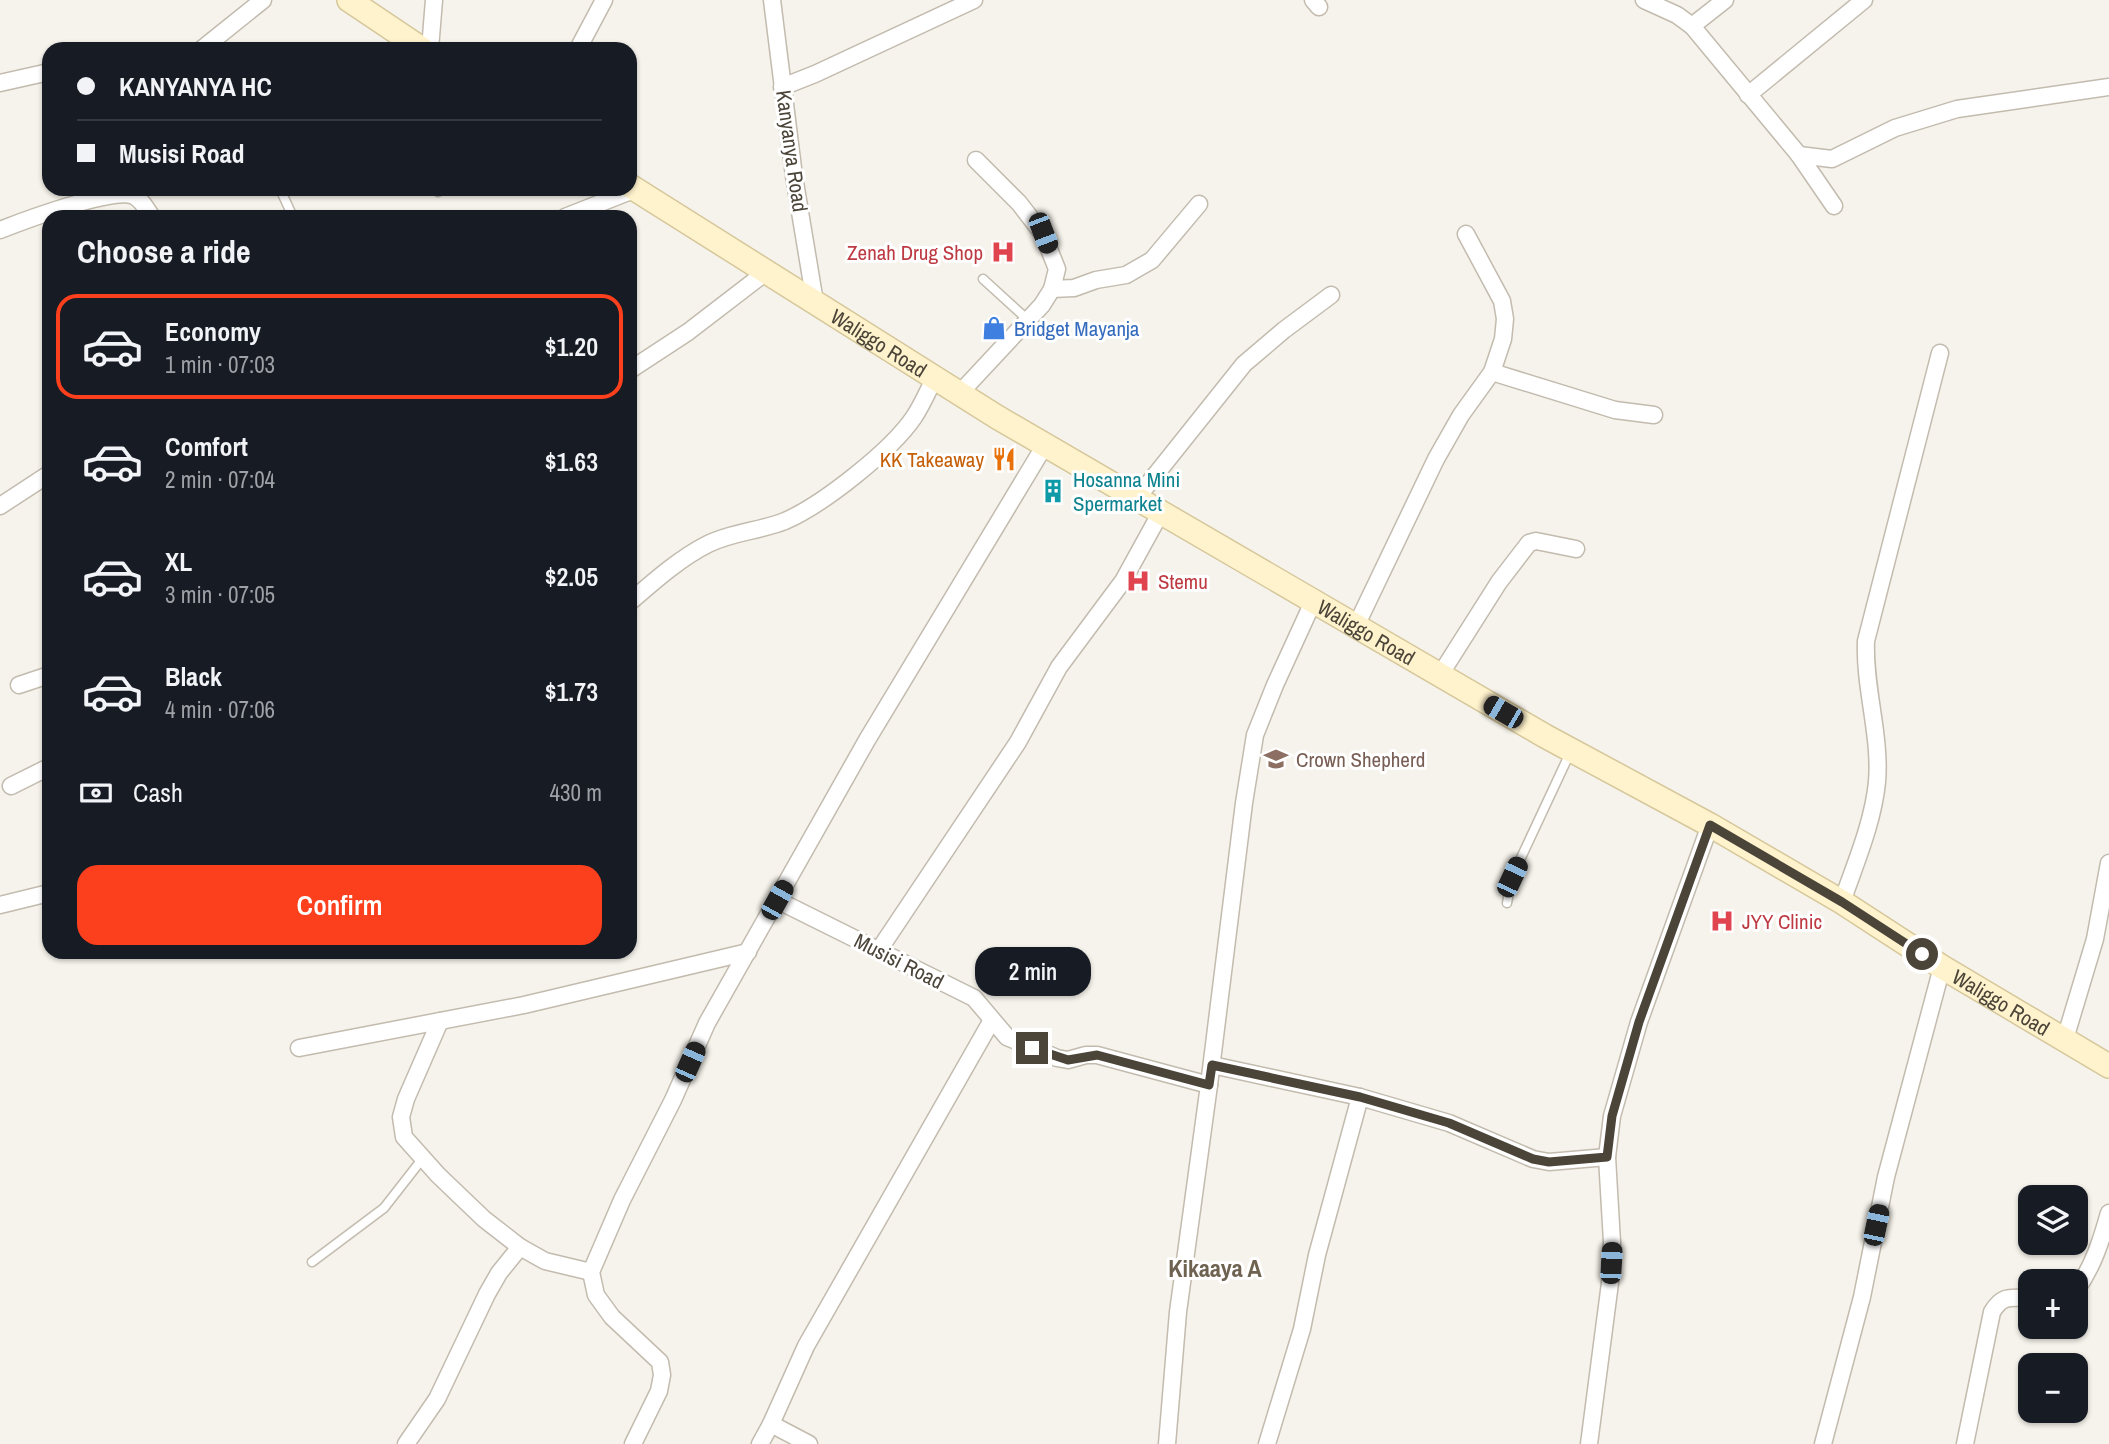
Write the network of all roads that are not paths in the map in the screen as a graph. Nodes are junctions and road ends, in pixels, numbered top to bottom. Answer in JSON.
{"nodes":[{"id":1,"x":263,"y":0,"type":"edge"},
{"id":2,"x":349,"y":0,"type":"edge"},
{"id":3,"x":434,"y":0,"type":"edge"},
{"id":4,"x":604,"y":0,"type":"edge"},
{"id":5,"x":772,"y":0,"type":"edge"},
{"id":6,"x":974,"y":0,"type":"edge"},
{"id":7,"x":1644,"y":0,"type":"edge"},
{"id":8,"x":1725,"y":0,"type":"edge"},
{"id":9,"x":1864,"y":0,"type":"edge"},
{"id":10,"x":1692,"y":26,"type":"junction"},
{"id":11,"x":211,"y":42,"type":"edge"},
{"id":12,"x":412,"y":42,"type":"edge"},
{"id":13,"x":431,"y":42,"type":"edge"},
{"id":14,"x":582,"y":42,"type":"edge"},
{"id":15,"x":42,"y":74,"type":"edge"},
{"id":16,"x":0,"y":83,"type":"edge"},
{"id":17,"x":782,"y":87,"type":"junction"},
{"id":18,"x":2109,"y":87,"type":"edge"},
{"id":19,"x":1748,"y":95,"type":"junction"},
{"id":20,"x":1799,"y":155,"type":"junction"},
{"id":21,"x":976,"y":160,"type":"dead end"},
{"id":22,"x":637,"y":191,"type":"edge"},
{"id":23,"x":113,"y":196,"type":"edge"},
{"id":24,"x":134,"y":196,"type":"edge"},
{"id":25,"x":614,"y":196,"type":"edge"},
{"id":26,"x":1199,"y":204,"type":"dead end"},
{"id":27,"x":1834,"y":206,"type":"dead end"},
{"id":28,"x":53,"y":210,"type":"edge"},
{"id":29,"x":148,"y":210,"type":"edge"},
{"id":30,"x":581,"y":210,"type":"edge"},
{"id":31,"x":42,"y":214,"type":"edge"},
{"id":32,"x":0,"y":230,"type":"edge"},
{"id":33,"x":1466,"y":234,"type":"dead end"},
{"id":34,"x":766,"y":272,"type":"junction"},
{"id":35,"x":983,"y":279,"type":"dead end"},
{"id":36,"x":1052,"y":289,"type":"junction"},
{"id":37,"x":1331,"y":295,"type":"dead end"},
{"id":38,"x":815,"y":302,"type":"junction"},
{"id":39,"x":1028,"y":320,"type":"junction"},
{"id":40,"x":1940,"y":353,"type":"dead end"},
{"id":41,"x":637,"y":365,"type":"edge"},
{"id":42,"x":1492,"y":372,"type":"junction"},
{"id":43,"x":934,"y":379,"type":"junction"},
{"id":44,"x":959,"y":394,"type":"junction"},
{"id":45,"x":1654,"y":415,"type":"dead end"},
{"id":46,"x":1045,"y":445,"type":"junction"},
{"id":47,"x":42,"y":479,"type":"edge"},
{"id":48,"x":1137,"y":498,"type":"junction"},
{"id":49,"x":0,"y":506,"type":"edge"},
{"id":50,"x":1161,"y":512,"type":"junction"},
{"id":51,"x":1576,"y":549,"type":"dead end"},
{"id":52,"x":637,"y":596,"type":"edge"},
{"id":53,"x":1314,"y":602,"type":"junction"},
{"id":54,"x":1356,"y":626,"type":"junction"},
{"id":55,"x":1440,"y":675,"type":"junction"},
{"id":56,"x":42,"y":677,"type":"edge"},
{"id":57,"x":19,"y":685,"type":"dead end"},
{"id":58,"x":1571,"y":750,"type":"junction"},
{"id":59,"x":42,"y":770,"type":"edge"},
{"id":60,"x":11,"y":786,"type":"dead end"},
{"id":61,"x":1710,"y":825,"type":"junction"},
{"id":62,"x":2109,"y":863,"type":"edge"},
{"id":63,"x":42,"y":895,"type":"edge"},
{"id":64,"x":777,"y":900,"type":"junction"},
{"id":65,"x":1842,"y":902,"type":"junction"},
{"id":66,"x":1507,"y":903,"type":"dead end"},
{"id":67,"x":0,"y":905,"type":"edge"},
{"id":68,"x":879,"y":950,"type":"junction"},
{"id":69,"x":748,"y":952,"type":"junction"},
{"id":70,"x":1941,"y":967,"type":"junction"},
{"id":71,"x":992,"y":1020,"type":"junction"},
{"id":72,"x":440,"y":1021,"type":"junction"},
{"id":73,"x":2065,"y":1039,"type":"junction"},
{"id":74,"x":299,"y":1048,"type":"dead end"},
{"id":75,"x":1212,"y":1065,"type":"junction"},
{"id":76,"x":2109,"y":1066,"type":"edge"},
{"id":77,"x":1209,"y":1085,"type":"junction"},
{"id":78,"x":1360,"y":1097,"type":"junction"},
{"id":79,"x":1607,"y":1157,"type":"junction"},
{"id":80,"x":423,"y":1158,"type":"junction"},
{"id":81,"x":2109,"y":1213,"type":"edge"},
{"id":82,"x":520,"y":1247,"type":"junction"},
{"id":83,"x":313,"y":1262,"type":"dead end"},
{"id":84,"x":591,"y":1272,"type":"junction"},
{"id":85,"x":2088,"y":1273,"type":"edge"},
{"id":86,"x":2018,"y":1298,"type":"edge"},
{"id":87,"x":771,"y":1424,"type":"junction"},
{"id":88,"x":407,"y":1444,"type":"edge"},
{"id":89,"x":633,"y":1444,"type":"edge"},
{"id":90,"x":760,"y":1444,"type":"edge"},
{"id":91,"x":809,"y":1444,"type":"edge"},
{"id":92,"x":1167,"y":1444,"type":"edge"},
{"id":93,"x":1267,"y":1444,"type":"edge"},
{"id":94,"x":1589,"y":1444,"type":"edge"},
{"id":95,"x":1822,"y":1444,"type":"edge"},
{"id":96,"x":1965,"y":1444,"type":"edge"}],
"edges":[{"from":1,"to":11,"type":"street"},
{"from":2,"to":12,"type":"street"},
{"from":3,"to":13,"type":"street"},
{"from":4,"to":14,"type":"street"},
{"from":5,"to":17,"type":"street","name":"Kanyanya Road"},
{"from":6,"to":17,"type":"street"},
{"from":7,"to":10,"type":"street"},
{"from":8,"to":10,"type":"street"},
{"from":9,"to":19,"type":"street"},
{"from":10,"to":19,"type":"street"},
{"from":15,"to":16,"type":"street"},
{"from":17,"to":38,"type":"street","name":"Kanyanya Road"},
{"from":18,"to":20,"type":"street"},
{"from":19,"to":20,"type":"street"},
{"from":20,"to":27,"type":"street"},
{"from":21,"to":36,"type":"street"},
{"from":22,"to":34,"type":"street","name":"Waliggo Road"},
{"from":23,"to":28,"type":"street"},
{"from":24,"to":29,"type":"street"},
{"from":25,"to":30,"type":"street"},
{"from":26,"to":36,"type":"street"},
{"from":31,"to":32,"type":"street"},
{"from":33,"to":42,"type":"street"},
{"from":34,"to":38,"type":"street","name":"Waliggo Road"},
{"from":34,"to":41,"type":"street"},
{"from":35,"to":39,"type":"lane"},
{"from":36,"to":39,"type":"street"},
{"from":37,"to":48,"type":"street"},
{"from":38,"to":43,"type":"street","name":"Waliggo Road"},
{"from":39,"to":44,"type":"street"},
{"from":40,"to":65,"type":"street"},
{"from":42,"to":45,"type":"street"},
{"from":42,"to":54,"type":"street"},
{"from":43,"to":44,"type":"street","name":"Waliggo Road"},
{"from":43,"to":52,"type":"street"},
{"from":44,"to":46,"type":"street","name":"Waliggo Road"},
{"from":46,"to":48,"type":"street","name":"Waliggo Road"},
{"from":46,"to":64,"type":"street"},
{"from":47,"to":49,"type":"street"},
{"from":48,"to":50,"type":"street","name":"Waliggo Road"},
{"from":50,"to":53,"type":"street","name":"Waliggo Road"},
{"from":50,"to":68,"type":"street"},
{"from":51,"to":55,"type":"street"},
{"from":53,"to":54,"type":"street","name":"Waliggo Road"},
{"from":53,"to":75,"type":"street"},
{"from":54,"to":55,"type":"street","name":"Waliggo Road"},
{"from":55,"to":58,"type":"street","name":"Waliggo Road"},
{"from":56,"to":57,"type":"street"},
{"from":58,"to":61,"type":"street","name":"Waliggo Road"},
{"from":58,"to":66,"type":"lane"},
{"from":59,"to":60,"type":"street"},
{"from":61,"to":65,"type":"street","name":"Waliggo Road"},
{"from":61,"to":79,"type":"street"},
{"from":62,"to":73,"type":"street"},
{"from":63,"to":67,"type":"street"},
{"from":64,"to":68,"type":"street","name":"Musisi Road"},
{"from":64,"to":69,"type":"street"},
{"from":65,"to":70,"type":"street","name":"Waliggo Road"},
{"from":68,"to":71,"type":"street","name":"Musisi Road"},
{"from":69,"to":72,"type":"street"},
{"from":69,"to":84,"type":"street"},
{"from":70,"to":73,"type":"street","name":"Waliggo Road"},
{"from":70,"to":95,"type":"street"},
{"from":71,"to":77,"type":"street","name":"Musisi Road"},
{"from":71,"to":87,"type":"street"},
{"from":72,"to":74,"type":"street"},
{"from":72,"to":80,"type":"street"},
{"from":73,"to":76,"type":"street","name":"Waliggo Road"},
{"from":75,"to":77,"type":"street"},
{"from":75,"to":78,"type":"street"},
{"from":77,"to":92,"type":"street"},
{"from":78,"to":79,"type":"street"},
{"from":78,"to":93,"type":"street"},
{"from":79,"to":94,"type":"street"},
{"from":80,"to":82,"type":"street"},
{"from":80,"to":83,"type":"lane"},
{"from":81,"to":85,"type":"street"},
{"from":82,"to":84,"type":"street"},
{"from":82,"to":88,"type":"street"},
{"from":84,"to":89,"type":"street"},
{"from":86,"to":96,"type":"street"},
{"from":87,"to":90,"type":"street"},
{"from":87,"to":91,"type":"street"}]}
